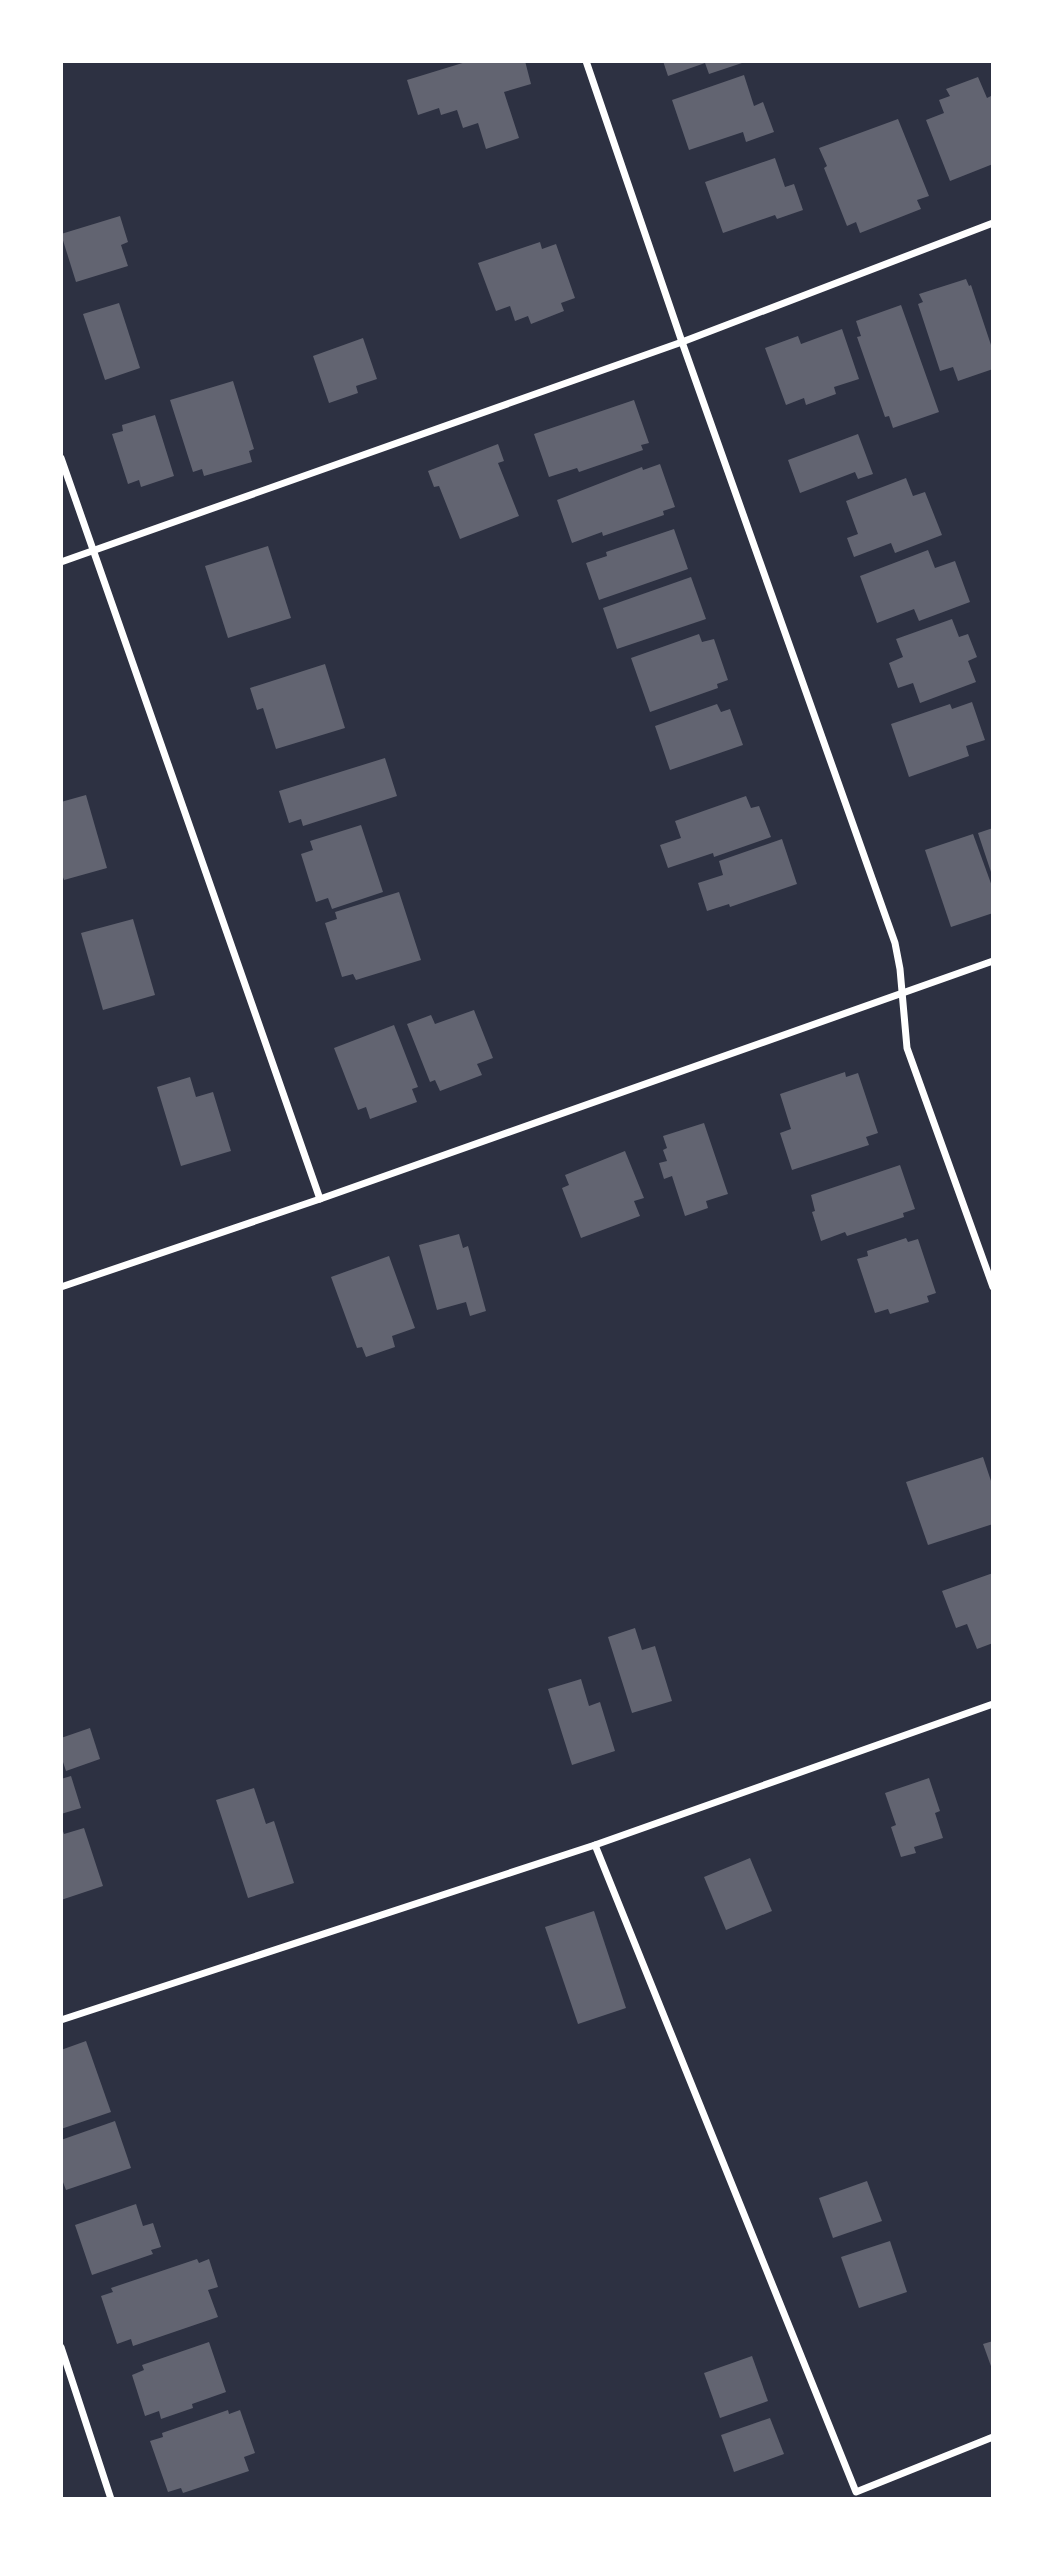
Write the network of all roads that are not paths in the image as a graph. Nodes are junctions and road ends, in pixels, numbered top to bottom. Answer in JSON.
{"nodes":[{"id":1,"x":586,"y":61,"type":"edge"},
{"id":2,"x":993,"y":223,"type":"edge"},
{"id":3,"x":682,"y":342,"type":"junction"},
{"id":4,"x":61,"y":457,"type":"edge"},
{"id":5,"x":94,"y":551,"type":"junction"},
{"id":6,"x":61,"y":562,"type":"edge"},
{"id":7,"x":993,"y":961,"type":"edge"},
{"id":8,"x":902,"y":993,"type":"junction"},
{"id":9,"x":320,"y":1199,"type":"junction"},
{"id":10,"x":61,"y":1287,"type":"edge"},
{"id":11,"x":993,"y":1287,"type":"edge"},
{"id":12,"x":993,"y":1704,"type":"edge"},
{"id":13,"x":595,"y":1844,"type":"junction"},
{"id":14,"x":61,"y":2020,"type":"edge"},
{"id":15,"x":61,"y":2347,"type":"edge"},
{"id":16,"x":993,"y":2437,"type":"edge"},
{"id":17,"x":111,"y":2499,"type":"edge"}],
"edges":[{"from":1,"to":3,"type":"street"},
{"from":2,"to":3,"type":"street"},
{"from":3,"to":5,"type":"street"},
{"from":3,"to":8,"type":"street"},
{"from":4,"to":5,"type":"street"},
{"from":5,"to":6,"type":"street"},
{"from":5,"to":9,"type":"street"},
{"from":7,"to":8,"type":"street"},
{"from":8,"to":9,"type":"street"},
{"from":8,"to":11,"type":"street"},
{"from":9,"to":10,"type":"street"},
{"from":12,"to":13,"type":"street"},
{"from":13,"to":14,"type":"street"},
{"from":13,"to":16,"type":"street"},
{"from":15,"to":17,"type":"street"}]}
